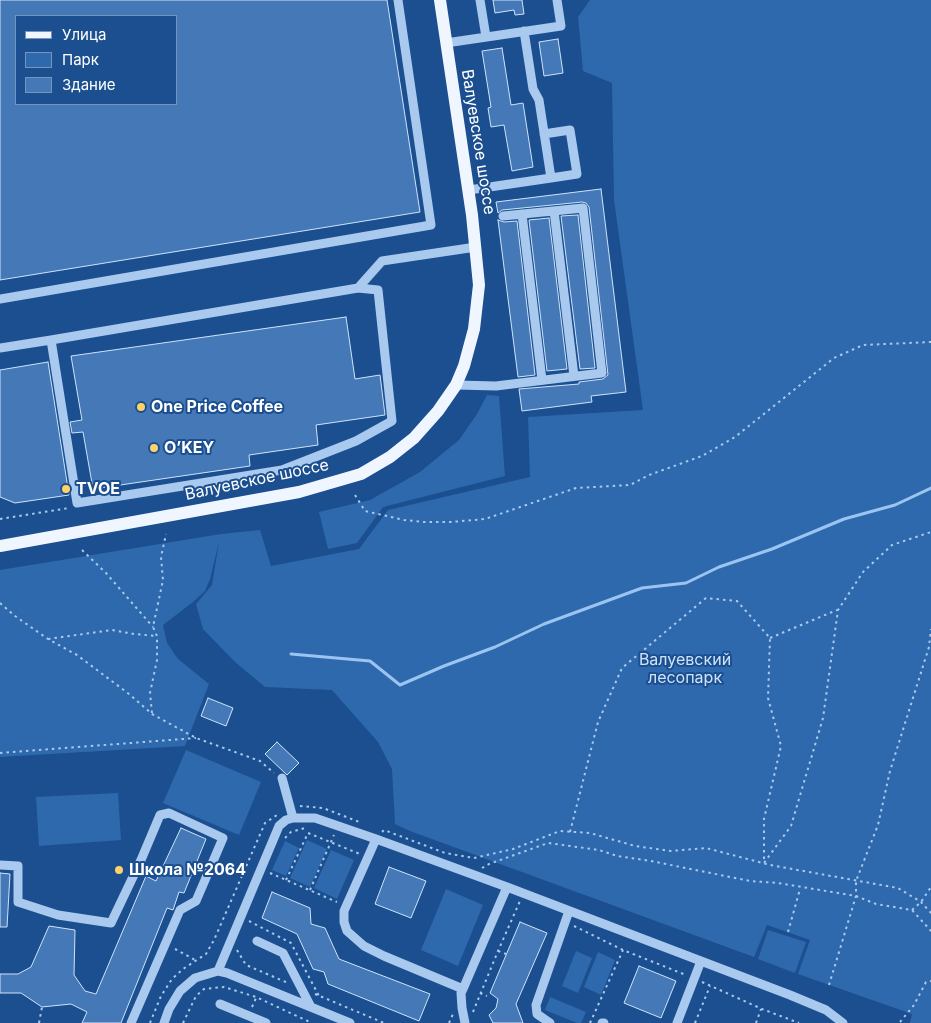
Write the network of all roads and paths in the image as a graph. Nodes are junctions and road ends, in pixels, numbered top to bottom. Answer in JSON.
{"nodes":[{"id":1,"x":398,"y":0,"type":"edge"},
{"id":2,"x":440,"y":0,"type":"edge"},
{"id":3,"x":480,"y":0,"type":"edge"},
{"id":4,"x":557,"y":0,"type":"edge"},
{"id":5,"x":524,"y":31,"type":"junction"},
{"id":6,"x":486,"y":37,"type":"junction"},
{"id":7,"x":446,"y":43,"type":"junction"},
{"id":8,"x":544,"y":134,"type":"junction"},
{"id":9,"x":551,"y":178,"type":"junction"},
{"id":10,"x":469,"y":190,"type":"junction"},
{"id":11,"x":554,"y":211,"type":"junction"},
{"id":12,"x":522,"y":214,"type":"junction"},
{"id":13,"x":503,"y":216,"type":"dead end"},
{"id":14,"x":476,"y":247,"type":"junction"},
{"id":15,"x":358,"y":288,"type":"junction"},
{"id":16,"x":0,"y":299,"type":"edge"},
{"id":17,"x":51,"y":340,"type":"junction"},
{"id":18,"x":931,"y":342,"type":"edge"},
{"id":19,"x":0,"y":348,"type":"edge"},
{"id":20,"x":574,"y":376,"type":"junction"},
{"id":21,"x":542,"y":380,"type":"junction"},
{"id":22,"x":456,"y":385,"type":"junction"},
{"id":23,"x":355,"y":495,"type":"dead end"},
{"id":24,"x":931,"y":532,"type":"edge"},
{"id":25,"x":166,"y":534,"type":"dead end"},
{"id":26,"x":0,"y":546,"type":"edge"},
{"id":27,"x":82,"y":550,"type":"dead end"},
{"id":28,"x":0,"y":603,"type":"edge"},
{"id":29,"x":838,"y":610,"type":"junction"},
{"id":30,"x":153,"y":627,"type":"junction"},
{"id":31,"x":931,"y":629,"type":"edge"},
{"id":32,"x":157,"y":636,"type":"junction"},
{"id":33,"x":48,"y":638,"type":"junction"},
{"id":34,"x":770,"y":638,"type":"junction"},
{"id":35,"x":152,"y":714,"type":"junction"},
{"id":36,"x":196,"y":738,"type":"junction"},
{"id":37,"x":0,"y":753,"type":"edge"},
{"id":38,"x":282,"y":778,"type":"joint"},
{"id":39,"x":293,"y":818,"type":"junction"},
{"id":40,"x":309,"y":828,"type":"dead end"},
{"id":41,"x":328,"y":832,"type":"dead end"},
{"id":42,"x":570,"y":832,"type":"junction"},
{"id":43,"x":335,"y":834,"type":"junction"},
{"id":44,"x":340,"y":836,"type":"dead end"},
{"id":45,"x":377,"y":839,"type":"junction"},
{"id":46,"x":283,"y":842,"type":"dead end"},
{"id":47,"x":331,"y":842,"type":"junction"},
{"id":48,"x":764,"y":863,"type":"junction"},
{"id":49,"x":0,"y":866,"type":"edge"},
{"id":50,"x":482,"y":868,"type":"dead end"},
{"id":51,"x":270,"y":873,"type":"dead end"},
{"id":52,"x":286,"y":880,"type":"junction"},
{"id":53,"x":856,"y":881,"type":"junction"},
{"id":54,"x":931,"y":887,"type":"edge"},
{"id":55,"x":800,"y":888,"type":"junction"},
{"id":56,"x":310,"y":890,"type":"junction"},
{"id":57,"x":505,"y":891,"type":"junction"},
{"id":58,"x":856,"y":896,"type":"junction"},
{"id":59,"x":921,"y":902,"type":"junction"},
{"id":60,"x":341,"y":904,"type":"dead end"},
{"id":61,"x":912,"y":910,"type":"junction"},
{"id":62,"x":569,"y":911,"type":"junction"},
{"id":63,"x":931,"y":914,"type":"edge"},
{"id":64,"x":566,"y":921,"type":"junction"},
{"id":65,"x":931,"y":931,"type":"edge"},
{"id":66,"x":788,"y":932,"type":"dead end"},
{"id":67,"x":257,"y":941,"type":"dead end"},
{"id":68,"x":240,"y":943,"type":"dead end"},
{"id":69,"x":165,"y":944,"type":"junction"},
{"id":70,"x":498,"y":950,"type":"junction"},
{"id":71,"x":623,"y":950,"type":"junction"},
{"id":72,"x":506,"y":954,"type":"dead end"},
{"id":73,"x":197,"y":961,"type":"dead end"},
{"id":74,"x":701,"y":961,"type":"junction"},
{"id":75,"x":218,"y":971,"type":"junction"},
{"id":76,"x":694,"y":978,"type":"junction"},
{"id":77,"x":931,"y":981,"type":"edge"},
{"id":78,"x":710,"y":985,"type":"junction"},
{"id":79,"x":829,"y":985,"type":"dead end"},
{"id":80,"x":301,"y":988,"type":"junction"},
{"id":81,"x":462,"y":991,"type":"junction"},
{"id":82,"x":480,"y":993,"type":"junction"},
{"id":83,"x":487,"y":996,"type":"dead end"},
{"id":84,"x":220,"y":1004,"type":"dead end"},
{"id":85,"x":42,"y":1007,"type":"dead end"},
{"id":86,"x":311,"y":1007,"type":"junction"},
{"id":87,"x":762,"y":1009,"type":"junction"},
{"id":88,"x":325,"y":1013,"type":"junction"},
{"id":89,"x":251,"y":1020,"type":"edge"},
{"id":90,"x":468,"y":1020,"type":"edge"},
{"id":91,"x":900,"y":1022,"type":"edge"},
{"id":92,"x":39,"y":1023,"type":"edge"},
{"id":93,"x":131,"y":1023,"type":"edge"},
{"id":94,"x":164,"y":1023,"type":"edge"},
{"id":95,"x":266,"y":1023,"type":"edge"},
{"id":96,"x":321,"y":1023,"type":"edge"},
{"id":97,"x":350,"y":1023,"type":"edge"},
{"id":98,"x":384,"y":1023,"type":"edge"},
{"id":99,"x":449,"y":1023,"type":"edge"},
{"id":100,"x":550,"y":1023,"type":"edge"},
{"id":101,"x":590,"y":1023,"type":"edge"},
{"id":102,"x":677,"y":1023,"type":"edge"},
{"id":103,"x":696,"y":1023,"type":"edge"},
{"id":104,"x":756,"y":1023,"type":"edge"},
{"id":105,"x":799,"y":1023,"type":"edge"},
{"id":106,"x":843,"y":1023,"type":"edge"}],
"edges":[{"from":1,"to":16,"type":"street"},
{"from":2,"to":7,"type":"main road","name":"Валуевское шоссе"},
{"from":3,"to":6,"type":"street"},
{"from":4,"to":5,"type":"street"},
{"from":5,"to":6,"type":"street"},
{"from":5,"to":8,"type":"street"},
{"from":6,"to":7,"type":"street"},
{"from":7,"to":10,"type":"main road","name":"Валуевское шоссе"},
{"from":8,"to":9,"type":"street"},
{"from":8,"to":9,"type":"street"},
{"from":9,"to":10,"type":"street"},
{"from":10,"to":14,"type":"main road","name":"Валуевское шоссе"},
{"from":11,"to":12,"type":"street"},
{"from":11,"to":20,"type":"street"},
{"from":11,"to":20,"type":"street"},
{"from":12,"to":13,"type":"street"},
{"from":12,"to":21,"type":"street"},
{"from":14,"to":15,"type":"street"},
{"from":14,"to":22,"type":"main road","name":"Валуевское шоссе"},
{"from":15,"to":17,"type":"street"},
{"from":15,"to":17,"type":"street"},
{"from":17,"to":19,"type":"street"},
{"from":18,"to":23,"type":"path"},
{"from":20,"to":21,"type":"street"},
{"from":21,"to":22,"type":"street"},
{"from":22,"to":26,"type":"main road","name":"Валуевское шоссе"},
{"from":24,"to":29,"type":"path"},
{"from":25,"to":30,"type":"path"},
{"from":27,"to":30,"type":"path"},
{"from":28,"to":33,"type":"path"},
{"from":29,"to":34,"type":"path"},
{"from":29,"to":48,"type":"path"},
{"from":30,"to":32,"type":"path"},
{"from":31,"to":53,"type":"path"},
{"from":32,"to":33,"type":"path"},
{"from":32,"to":35,"type":"path"},
{"from":33,"to":35,"type":"path"},
{"from":34,"to":42,"type":"path"},
{"from":34,"to":48,"type":"path"},
{"from":35,"to":36,"type":"path"},
{"from":36,"to":37,"type":"path"},
{"from":36,"to":38,"type":"path"},
{"from":38,"to":39,"type":"street"},
{"from":39,"to":45,"type":"street"},
{"from":39,"to":75,"type":"street"},
{"from":40,"to":46,"type":"path"},
{"from":41,"to":43,"type":"path"},
{"from":42,"to":45,"type":"path"},
{"from":42,"to":48,"type":"path"},
{"from":43,"to":44,"type":"path"},
{"from":43,"to":47,"type":"path"},
{"from":45,"to":47,"type":"path"},
{"from":45,"to":57,"type":"street"},
{"from":45,"to":81,"type":"street"},
{"from":47,"to":52,"type":"path"},
{"from":47,"to":56,"type":"path"},
{"from":48,"to":53,"type":"path"},
{"from":49,"to":69,"type":"street"},
{"from":50,"to":55,"type":"path"},
{"from":51,"to":52,"type":"path"},
{"from":52,"to":56,"type":"path"},
{"from":53,"to":58,"type":"path"},
{"from":53,"to":59,"type":"path"},
{"from":54,"to":59,"type":"path"},
{"from":55,"to":58,"type":"path"},
{"from":55,"to":66,"type":"path"},
{"from":56,"to":60,"type":"path"},
{"from":57,"to":62,"type":"street"},
{"from":57,"to":70,"type":"path"},
{"from":57,"to":81,"type":"street"},
{"from":58,"to":61,"type":"path"},
{"from":58,"to":79,"type":"path"},
{"from":59,"to":61,"type":"path"},
{"from":59,"to":63,"type":"path"},
{"from":61,"to":65,"type":"path"},
{"from":62,"to":64,"type":"street"},
{"from":62,"to":74,"type":"street"},
{"from":64,"to":71,"type":"path"},
{"from":64,"to":100,"type":"street"},
{"from":67,"to":80,"type":"street"},
{"from":68,"to":80,"type":"path"},
{"from":69,"to":73,"type":"path"},
{"from":69,"to":93,"type":"street"},
{"from":70,"to":72,"type":"path"},
{"from":70,"to":82,"type":"path"},
{"from":71,"to":76,"type":"path"},
{"from":71,"to":101,"type":"path"},
{"from":74,"to":76,"type":"street"},
{"from":74,"to":106,"type":"street"},
{"from":75,"to":86,"type":"street"},
{"from":75,"to":94,"type":"street"},
{"from":76,"to":78,"type":"path"},
{"from":76,"to":102,"type":"street"},
{"from":77,"to":91,"type":"path"},
{"from":78,"to":87,"type":"path"},
{"from":78,"to":103,"type":"path"},
{"from":80,"to":86,"type":"street"},
{"from":80,"to":98,"type":"path"},
{"from":81,"to":90,"type":"street"},
{"from":81,"to":99,"type":"path"},
{"from":82,"to":83,"type":"path"},
{"from":82,"to":90,"type":"path"},
{"from":84,"to":89,"type":"street"},
{"from":85,"to":92,"type":"path"},
{"from":86,"to":88,"type":"street"},
{"from":87,"to":104,"type":"path"},
{"from":87,"to":105,"type":"path"},
{"from":88,"to":96,"type":"street"},
{"from":88,"to":97,"type":"street"},
{"from":89,"to":95,"type":"street"}]}
